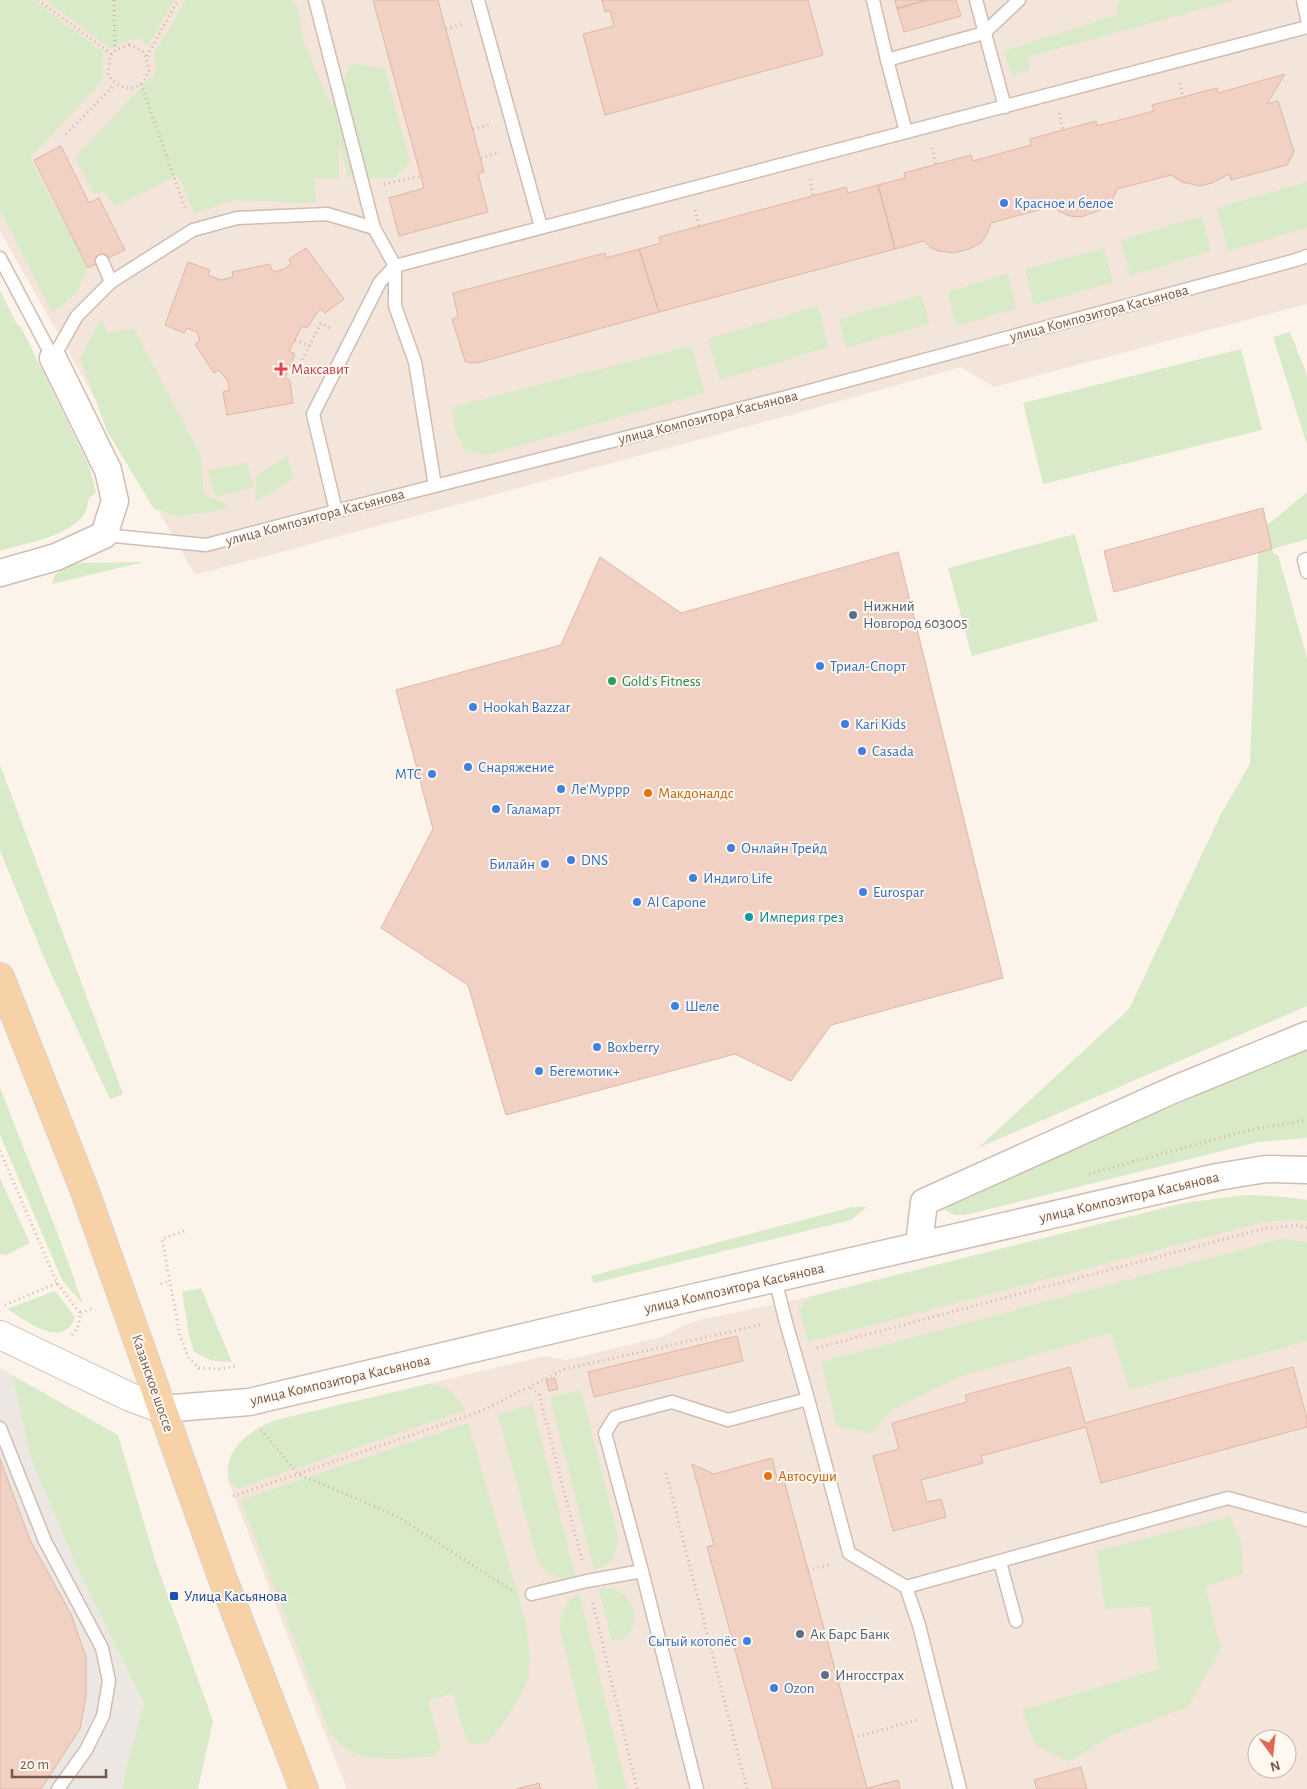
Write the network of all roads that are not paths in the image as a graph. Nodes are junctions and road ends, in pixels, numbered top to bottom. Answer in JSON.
{"nodes":[{"id":1,"x":315,"y":0,"type":"edge"},
{"id":2,"x":478,"y":0,"type":"edge"},
{"id":3,"x":873,"y":0,"type":"edge"},
{"id":4,"x":976,"y":0,"type":"edge"},
{"id":5,"x":1019,"y":0,"type":"edge"},
{"id":6,"x":1303,"y":0,"type":"edge"},
{"id":7,"x":1307,"y":19,"type":"edge"},
{"id":8,"x":1307,"y":27,"type":"edge"},
{"id":9,"x":984,"y":33,"type":"junction"},
{"id":10,"x":887,"y":60,"type":"junction"},
{"id":11,"x":1005,"y":107,"type":"junction"},
{"id":12,"x":906,"y":132,"type":"junction"},
{"id":13,"x":541,"y":227,"type":"junction"},
{"id":14,"x":374,"y":228,"type":"junction"},
{"id":15,"x":1307,"y":256,"type":"edge"},
{"id":16,"x":0,"y":258,"type":"edge"},
{"id":17,"x":102,"y":261,"type":"dead end"},
{"id":18,"x":395,"y":266,"type":"junction"},
{"id":19,"x":111,"y":282,"type":"junction"},
{"id":20,"x":53,"y":358,"type":"junction"},
{"id":21,"x":435,"y":486,"type":"junction"},
{"id":22,"x":336,"y":510,"type":"junction"},
{"id":23,"x":104,"y":536,"type":"junction"},
{"id":24,"x":1307,"y":559,"type":"edge"},
{"id":25,"x":1307,"y":572,"type":"edge"},
{"id":26,"x":0,"y":573,"type":"edge"},
{"id":27,"x":0,"y":977,"type":"edge"},
{"id":28,"x":1307,"y":1035,"type":"edge"},
{"id":29,"x":1307,"y":1170,"type":"edge"},
{"id":30,"x":919,"y":1245,"type":"junction"},
{"id":31,"x":775,"y":1279,"type":"junction"},
{"id":32,"x":0,"y":1335,"type":"edge"},
{"id":33,"x":808,"y":1399,"type":"junction"},
{"id":34,"x":162,"y":1409,"type":"junction"},
{"id":35,"x":0,"y":1428,"type":"edge"},
{"id":36,"x":1307,"y":1520,"type":"edge"},
{"id":37,"x":1000,"y":1562,"type":"junction"},
{"id":38,"x":642,"y":1571,"type":"junction"},
{"id":39,"x":906,"y":1587,"type":"junction"},
{"id":40,"x":532,"y":1594,"type":"road end"},
{"id":41,"x":1016,"y":1621,"type":"dead end"},
{"id":42,"x":58,"y":1789,"type":"edge"},
{"id":43,"x":304,"y":1789,"type":"edge"},
{"id":44,"x":697,"y":1789,"type":"edge"},
{"id":45,"x":960,"y":1789,"type":"edge"}],
"edges":[{"from":1,"to":14,"type":"lane"},
{"from":2,"to":13,"type":"lane"},
{"from":3,"to":10,"type":"lane"},
{"from":4,"to":9,"type":"lane"},
{"from":5,"to":9,"type":"lane"},
{"from":6,"to":7,"type":"lane"},
{"from":8,"to":11,"type":"lane"},
{"from":9,"to":10,"type":"lane"},
{"from":9,"to":11,"type":"lane"},
{"from":10,"to":12,"type":"lane"},
{"from":11,"to":12,"type":"lane"},
{"from":12,"to":13,"type":"lane"},
{"from":13,"to":18,"type":"lane"},
{"from":14,"to":18,"type":"lane"},
{"from":14,"to":19,"type":"lane"},
{"from":15,"to":21,"type":"lane","name":"улица Композитора Касьянова"},
{"from":16,"to":20,"type":"lane"},
{"from":17,"to":19,"type":"lane"},
{"from":18,"to":21,"type":"lane"},
{"from":18,"to":22,"type":"lane"},
{"from":19,"to":20,"type":"lane"},
{"from":20,"to":23,"type":"street"},
{"from":21,"to":22,"type":"lane","name":"улица Композитора Касьянова"},
{"from":22,"to":23,"type":"lane","name":"улица Композитора Касьянова"},
{"from":23,"to":26,"type":"street","name":"улица Композитора Касьянова"},
{"from":24,"to":25,"type":"lane"},
{"from":27,"to":34,"type":"main road","name":"Казанское шоссе"},
{"from":28,"to":30,"type":"street"},
{"from":29,"to":30,"type":"street","name":"улица Композитора Касьянова"},
{"from":30,"to":31,"type":"street","name":"улица Композитора Касьянова"},
{"from":31,"to":33,"type":"lane"},
{"from":31,"to":34,"type":"street","name":"улица Композитора Касьянова"},
{"from":32,"to":34,"type":"street"},
{"from":33,"to":38,"type":"lane"},
{"from":33,"to":39,"type":"lane"},
{"from":34,"to":43,"type":"main road","name":"Казанское шоссе"},
{"from":35,"to":42,"type":"lane"},
{"from":36,"to":37,"type":"lane"},
{"from":37,"to":39,"type":"lane"},
{"from":37,"to":41,"type":"lane"},
{"from":38,"to":40,"type":"lane"},
{"from":38,"to":44,"type":"lane"},
{"from":39,"to":45,"type":"lane"}]}
